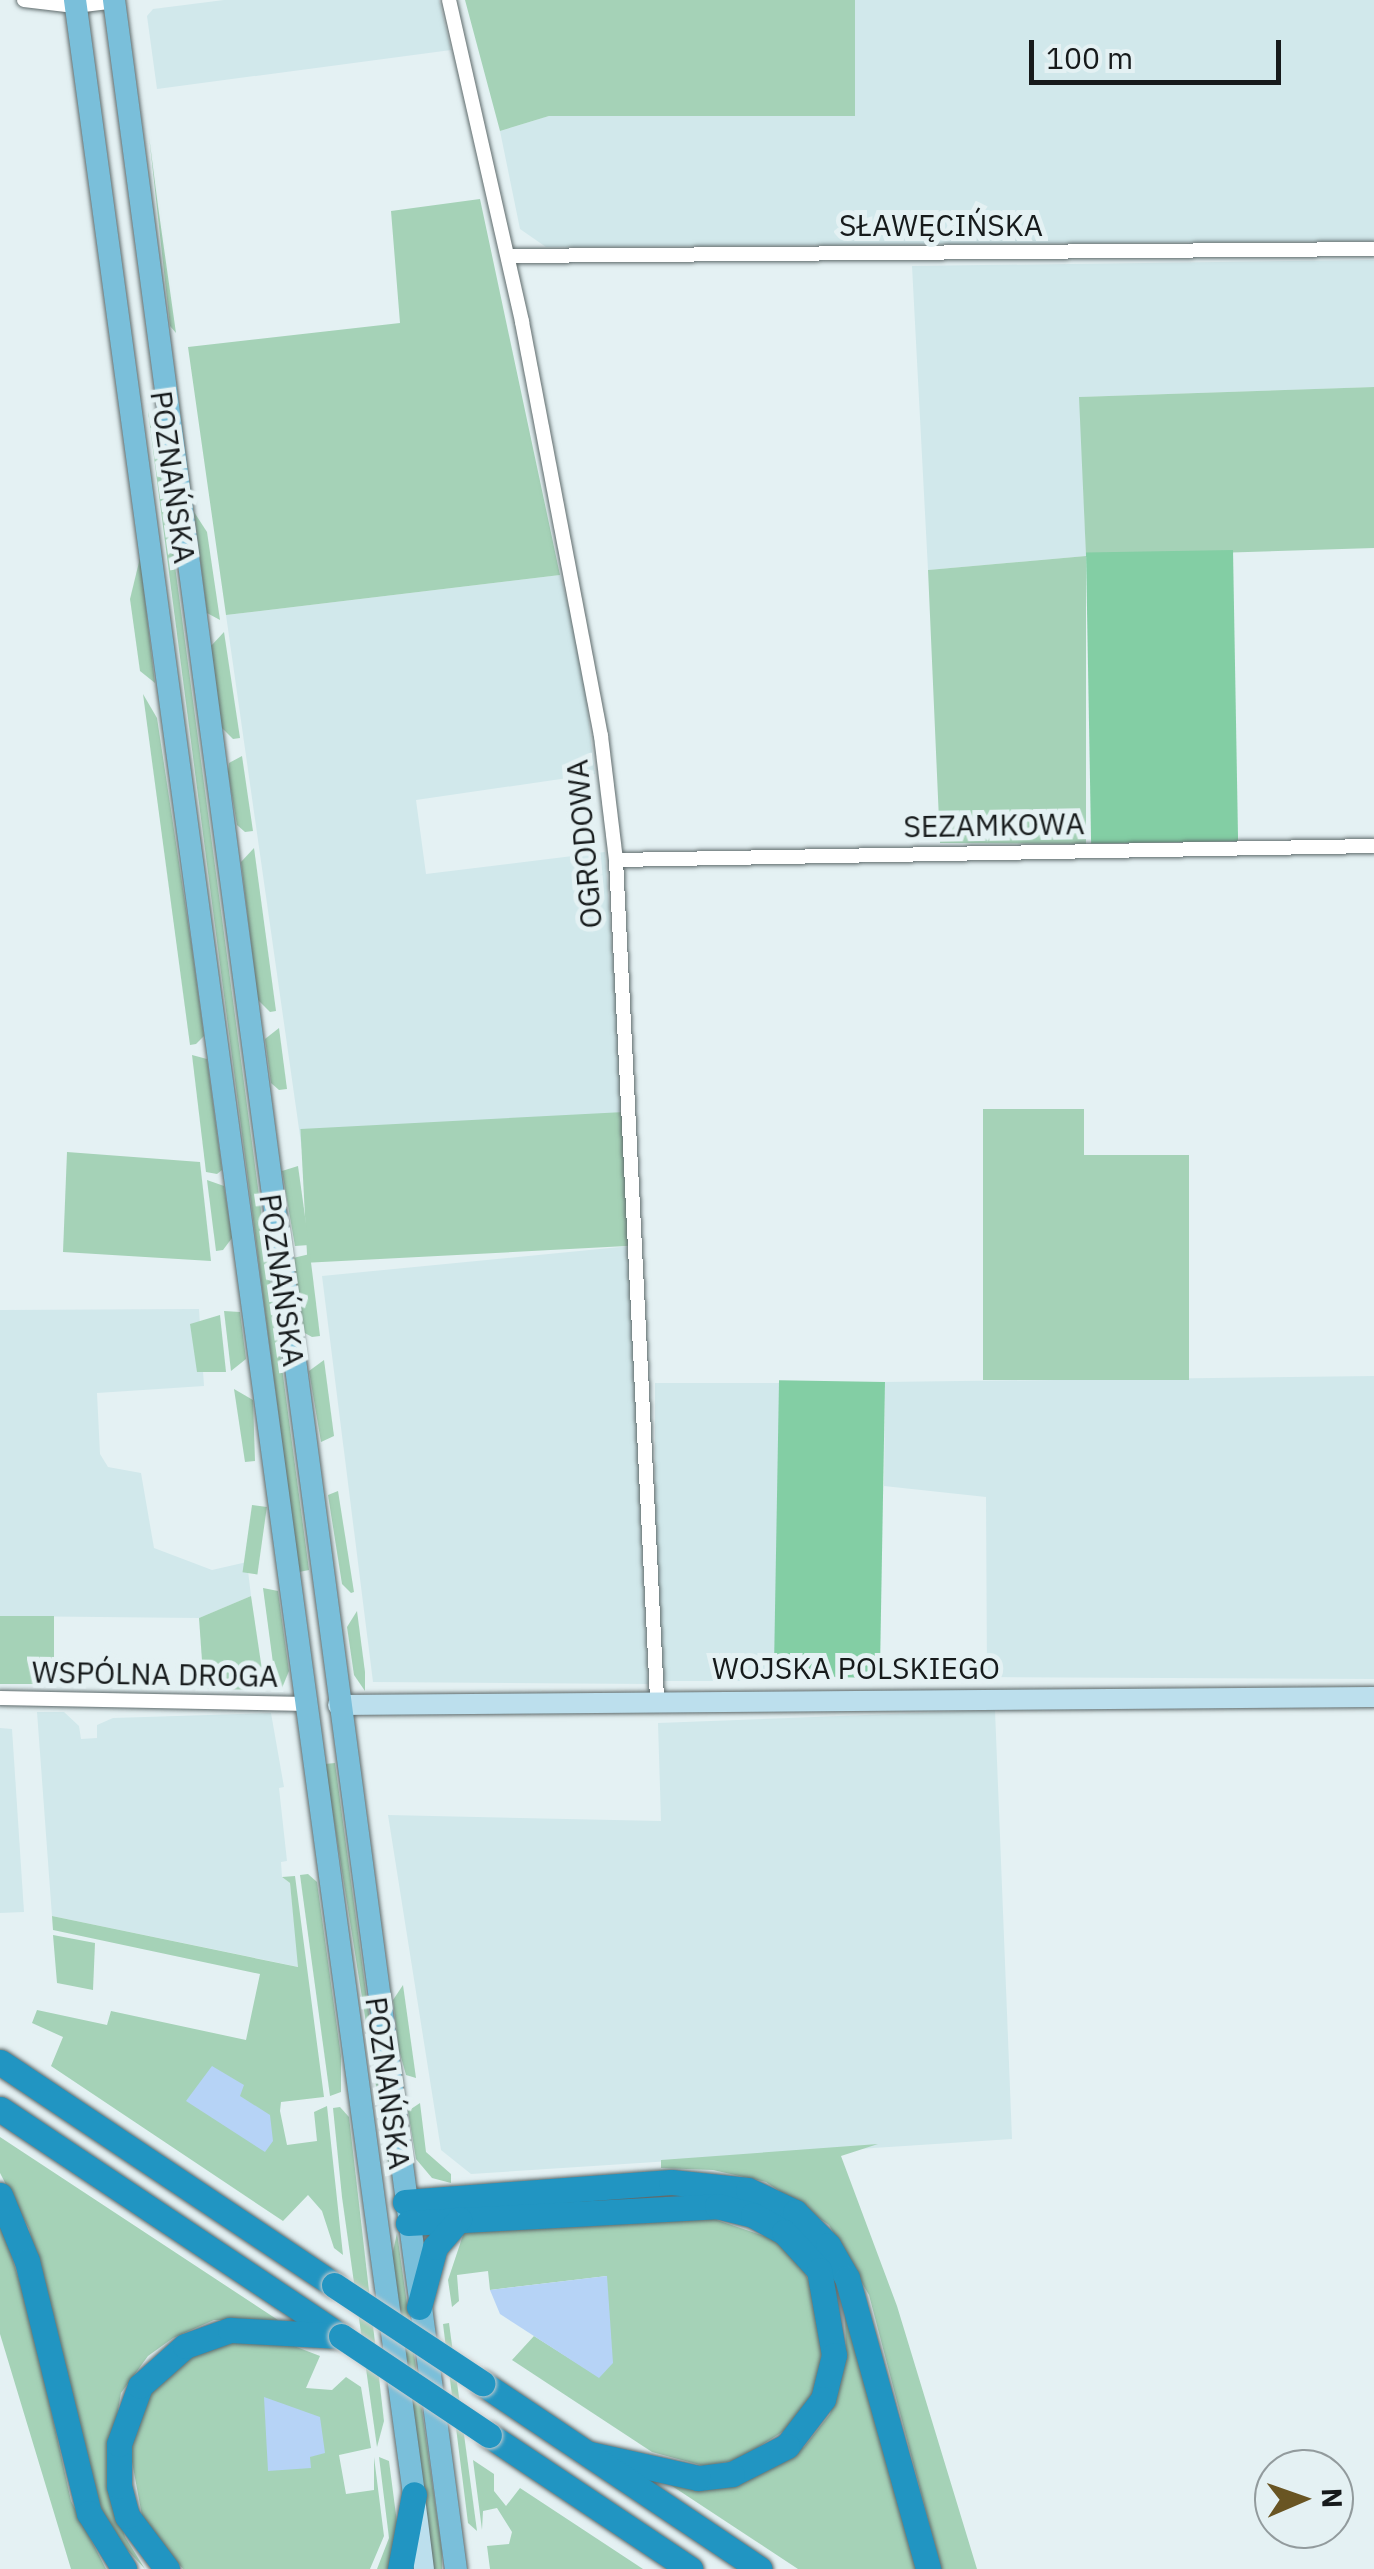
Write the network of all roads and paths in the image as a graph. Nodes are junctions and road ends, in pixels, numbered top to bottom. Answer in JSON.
{"nodes":[{"id":1,"x":24,"y":0,"type":"edge"},
{"id":2,"x":114,"y":0,"type":"edge"},
{"id":3,"x":123,"y":0,"type":"edge"},
{"id":4,"x":449,"y":0,"type":"edge"},
{"id":5,"x":75,"y":3,"type":"edge"},
{"id":6,"x":1374,"y":250,"type":"edge"},
{"id":7,"x":508,"y":256,"type":"junction"},
{"id":8,"x":1374,"y":846,"type":"edge"},
{"id":9,"x":616,"y":860,"type":"junction"},
{"id":10,"x":1374,"y":1696,"type":"edge"},
{"id":11,"x":0,"y":1698,"type":"edge"},
{"id":12,"x":657,"y":1698,"type":"junction"},
{"id":13,"x":308,"y":1704,"type":"junction"},
{"id":14,"x":338,"y":1705,"type":"junction"},
{"id":15,"x":0,"y":2062,"type":"edge"},
{"id":16,"x":0,"y":2109,"type":"edge"},
{"id":17,"x":0,"y":2194,"type":"edge"},
{"id":18,"x":406,"y":2212,"type":"junction"},
{"id":19,"x":376,"y":2216,"type":"junction"},
{"id":20,"x":460,"y":2218,"type":"junction"},
{"id":21,"x":420,"y":2307,"type":"junction"},
{"id":22,"x":340,"y":2336,"type":"junction"},
{"id":23,"x":590,"y":2454,"type":"junction"},
{"id":24,"x":414,"y":2494,"type":"junction"},
{"id":25,"x":124,"y":2569,"type":"edge"},
{"id":26,"x":167,"y":2569,"type":"edge"},
{"id":27,"x":400,"y":2569,"type":"edge"},
{"id":28,"x":424,"y":2569,"type":"edge"},
{"id":29,"x":456,"y":2569,"type":"edge"},
{"id":30,"x":690,"y":2569,"type":"edge"},
{"id":31,"x":760,"y":2569,"type":"edge"},
{"id":32,"x":928,"y":2569,"type":"edge"}],
"edges":[{"from":1,"to":5,"type":"street"},
{"from":2,"to":3,"type":"street"},
{"from":2,"to":5,"type":"street"},
{"from":2,"to":14,"type":"main road","name":"POZNAŃSKA"},
{"from":4,"to":7,"type":"street","name":"OGRODOWA"},
{"from":5,"to":13,"type":"main road","name":"POZNAŃSKA"},
{"from":6,"to":7,"type":"street","name":"SŁAWĘCIŃSKA"},
{"from":7,"to":9,"type":"street","name":"OGRODOWA"},
{"from":8,"to":9,"type":"street","name":"SEZAMKOWA"},
{"from":9,"to":12,"type":"street","name":"OGRODOWA"},
{"from":10,"to":12,"type":"street","name":"WOJSKA POLSKIEGO"},
{"from":11,"to":13,"type":"street","name":"WSPÓLNA DROGA"},
{"from":12,"to":14,"type":"street","name":"WOJSKA POLSKIEGO"},
{"from":13,"to":19,"type":"main road","name":"POZNAŃSKA"},
{"from":14,"to":18,"type":"main road","name":"POZNAŃSKA"},
{"from":15,"to":23,"type":"highway","bridge":true},
{"from":16,"to":22,"type":"highway"},
{"from":17,"to":25,"type":"highway"},
{"from":18,"to":19,"type":"main road"},
{"from":18,"to":20,"type":"highway"},
{"from":18,"to":21,"type":"main road","name":"POZNAŃSKA"},
{"from":18,"to":32,"type":"highway"},
{"from":19,"to":24,"type":"main road","name":"POZNAŃSKA"},
{"from":20,"to":21,"type":"highway"},
{"from":20,"to":23,"type":"highway"},
{"from":21,"to":29,"type":"main road","name":"POZNAŃSKA"},
{"from":22,"to":26,"type":"highway"},
{"from":22,"to":30,"type":"highway","bridge":true},
{"from":23,"to":31,"type":"highway"},
{"from":24,"to":27,"type":"highway"},
{"from":24,"to":28,"type":"street","name":"POZNAŃSKA"}]}
